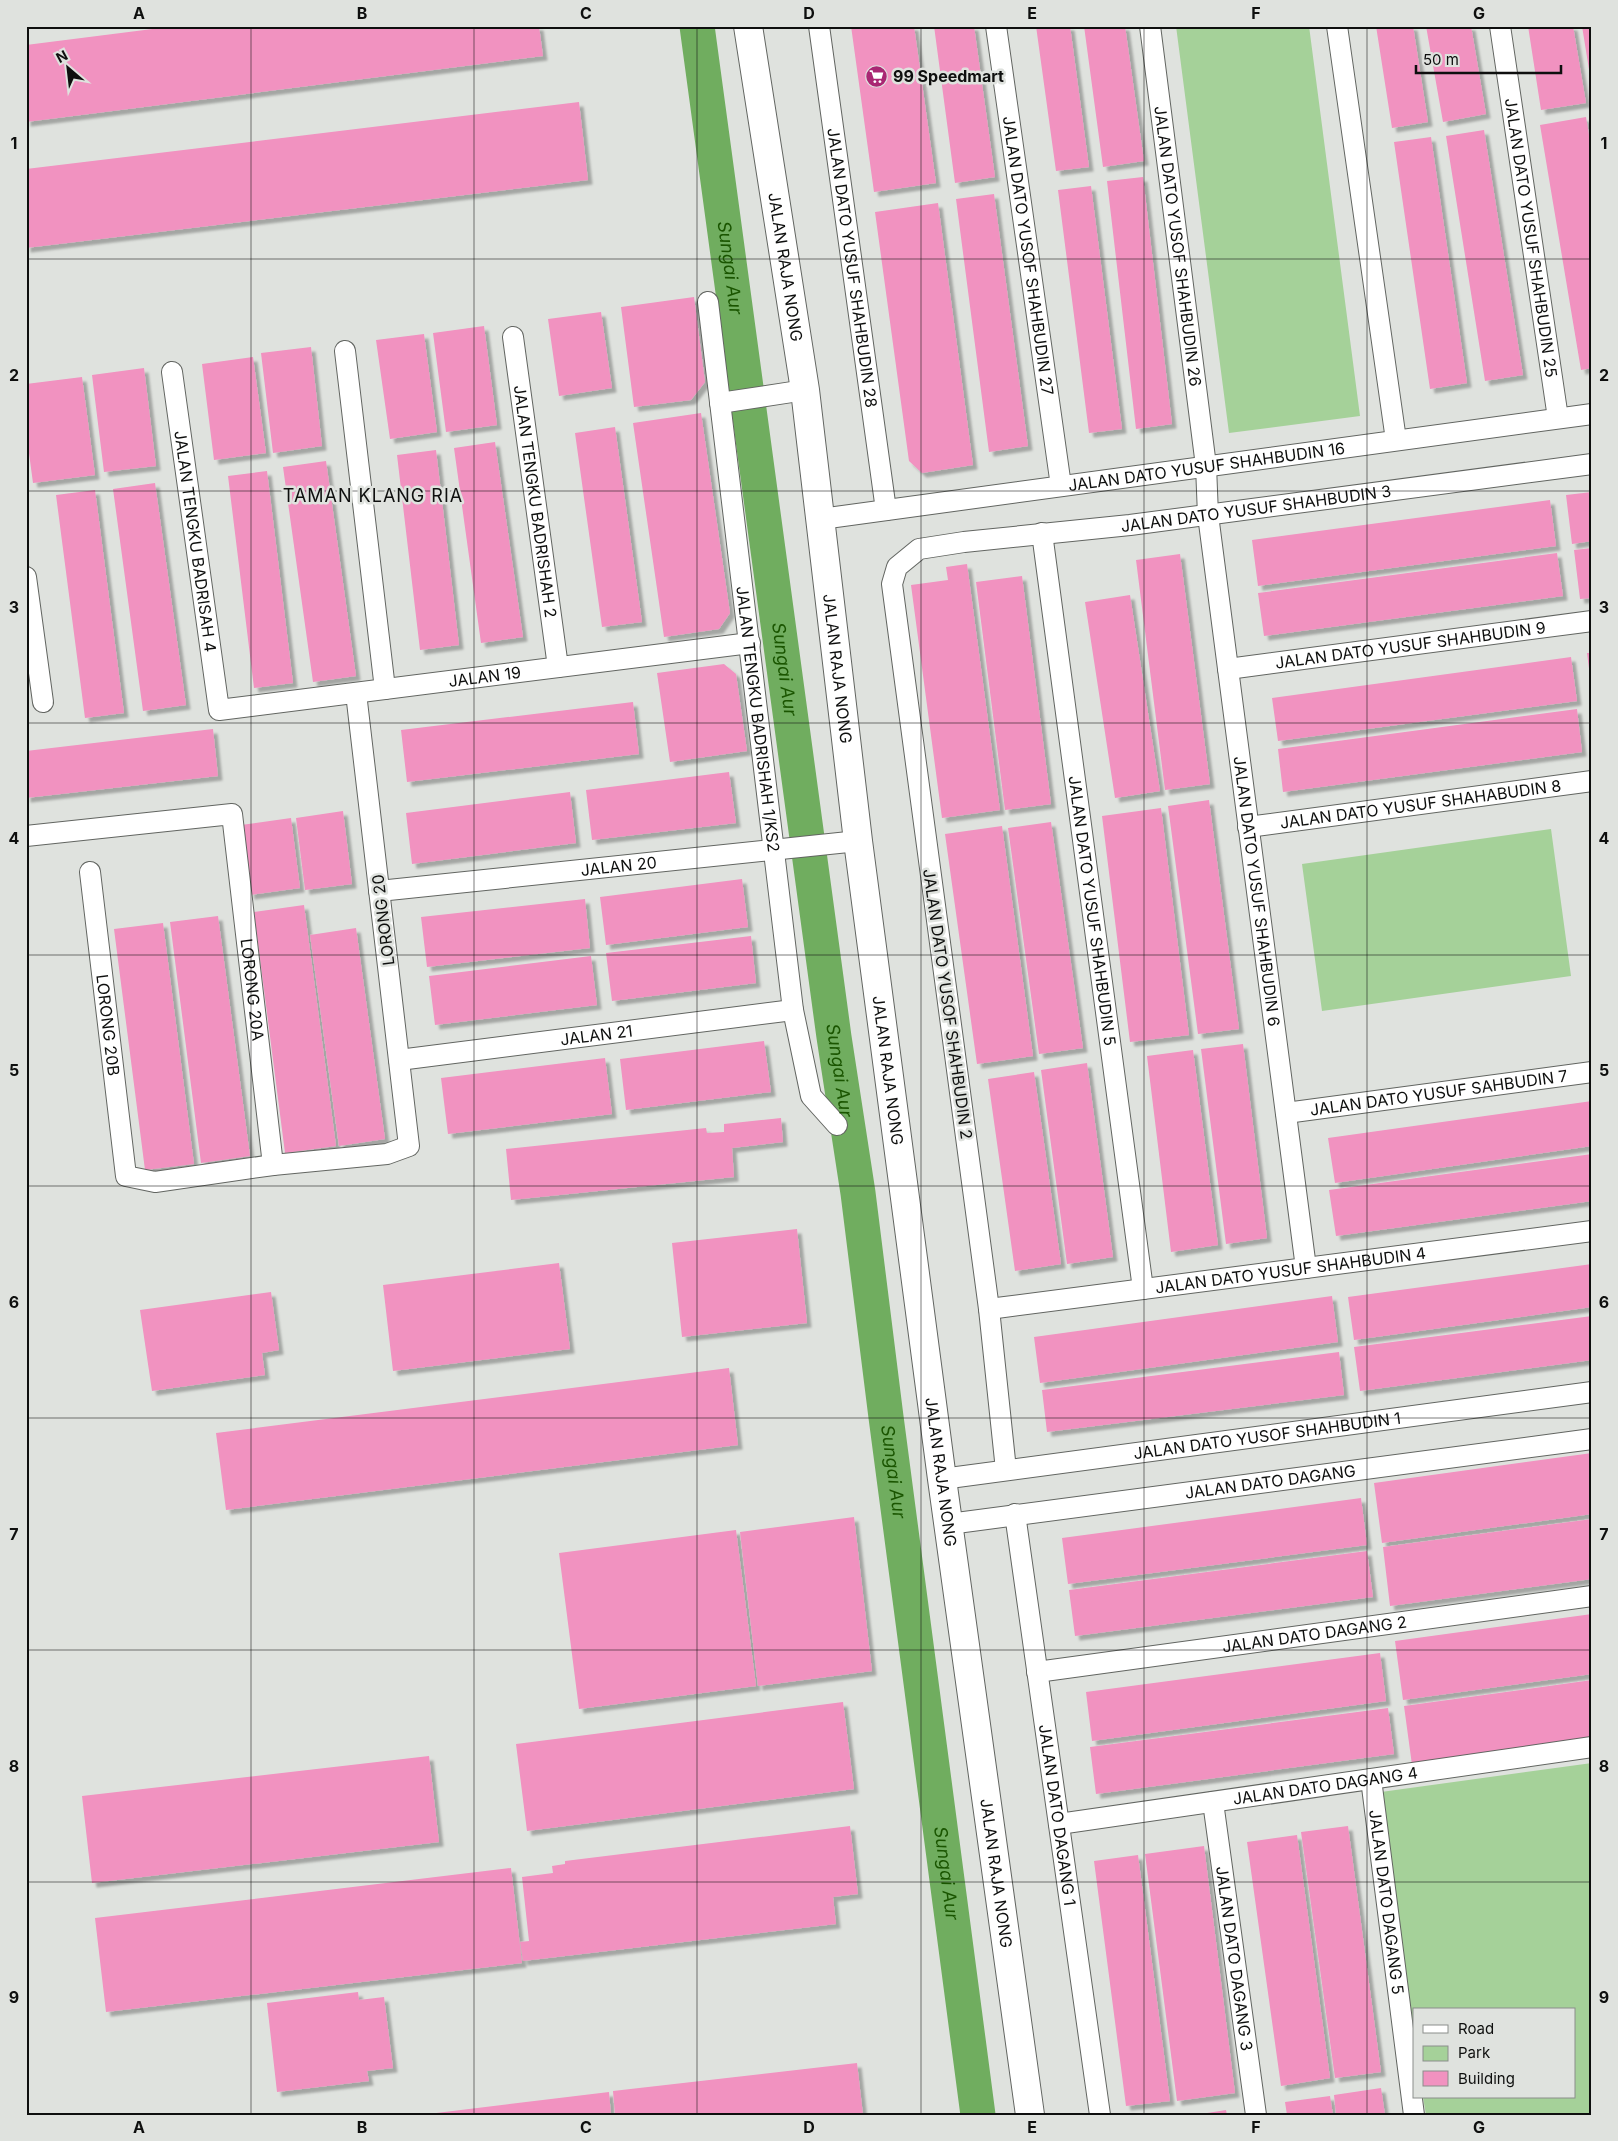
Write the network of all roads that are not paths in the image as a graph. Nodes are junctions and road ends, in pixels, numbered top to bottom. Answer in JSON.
{"nodes":[{"id":1,"x":748,"y":26,"type":"edge"},
{"id":2,"x":820,"y":26,"type":"edge"},
{"id":3,"x":996,"y":26,"type":"edge"},
{"id":4,"x":1150,"y":26,"type":"edge"},
{"id":5,"x":1337,"y":26,"type":"edge"},
{"id":6,"x":1500,"y":26,"type":"edge"},
{"id":7,"x":708,"y":302,"type":"dead end"},
{"id":8,"x":513,"y":337,"type":"dead end"},
{"id":9,"x":345,"y":351,"type":"dead end"},
{"id":10,"x":172,"y":372,"type":"dead end"},
{"id":11,"x":805,"y":390,"type":"junction"},
{"id":12,"x":738,"y":400,"type":"junction"},
{"id":13,"x":1592,"y":414,"type":"edge"},
{"id":14,"x":1558,"y":418,"type":"junction"},
{"id":15,"x":1396,"y":440,"type":"junction"},
{"id":16,"x":1592,"y":464,"type":"edge"},
{"id":17,"x":1206,"y":466,"type":"junction"},
{"id":18,"x":1061,"y":486,"type":"junction"},
{"id":19,"x":886,"y":510,"type":"junction"},
{"id":20,"x":1208,"y":515,"type":"junction"},
{"id":21,"x":821,"y":518,"type":"junction"},
{"id":22,"x":1042,"y":533,"type":"junction"},
{"id":23,"x":920,"y":549,"type":"joint"},
{"id":24,"x":26,"y":577,"type":"edge"},
{"id":25,"x":1592,"y":621,"type":"edge"},
{"id":26,"x":750,"y":643,"type":"junction"},
{"id":27,"x":558,"y":667,"type":"junction"},
{"id":28,"x":1228,"y":669,"type":"junction"},
{"id":29,"x":385,"y":690,"type":"junction"},
{"id":30,"x":356,"y":693,"type":"junction"},
{"id":31,"x":43,"y":702,"type":"dead end"},
{"id":32,"x":219,"y":710,"type":"joint"},
{"id":33,"x":1592,"y":781,"type":"edge"},
{"id":34,"x":1248,"y":827,"type":"junction"},
{"id":35,"x":26,"y":836,"type":"edge"},
{"id":36,"x":858,"y":841,"type":"junction"},
{"id":37,"x":774,"y":849,"type":"junction"},
{"id":38,"x":90,"y":872,"type":"dead end"},
{"id":39,"x":379,"y":891,"type":"junction"},
{"id":40,"x":793,"y":1010,"type":"junction"},
{"id":41,"x":399,"y":1060,"type":"junction"},
{"id":42,"x":1592,"y":1072,"type":"edge"},
{"id":43,"x":1286,"y":1113,"type":"junction"},
{"id":44,"x":838,"y":1125,"type":"dead end"},
{"id":45,"x":273,"y":1165,"type":"junction"},
{"id":46,"x":1592,"y":1231,"type":"edge"},
{"id":47,"x":1306,"y":1268,"type":"junction"},
{"id":48,"x":1143,"y":1289,"type":"junction"},
{"id":49,"x":989,"y":1309,"type":"junction"},
{"id":50,"x":1592,"y":1392,"type":"edge"},
{"id":51,"x":1592,"y":1439,"type":"edge"},
{"id":52,"x":1006,"y":1470,"type":"junction"},
{"id":53,"x":942,"y":1479,"type":"junction"},
{"id":54,"x":1015,"y":1514,"type":"junction"},
{"id":55,"x":949,"y":1524,"type":"junction"},
{"id":56,"x":1592,"y":1596,"type":"edge"},
{"id":57,"x":1037,"y":1672,"type":"junction"},
{"id":58,"x":1592,"y":1747,"type":"edge"},
{"id":59,"x":1371,"y":1779,"type":"junction"},
{"id":60,"x":1214,"y":1802,"type":"junction"},
{"id":61,"x":1059,"y":1824,"type":"junction"},
{"id":62,"x":1030,"y":2115,"type":"edge"},
{"id":63,"x":1100,"y":2115,"type":"edge"},
{"id":64,"x":1256,"y":2115,"type":"edge"},
{"id":65,"x":1414,"y":2115,"type":"edge"}],
"edges":[{"from":1,"to":11,"type":"main road","name":"JALAN RAJA NONG"},
{"from":2,"to":19,"type":"street","name":"JALAN DATO YUSUF SHAHBUDIN 28"},
{"from":3,"to":18,"type":"street","name":"JALAN DATO YUSOF SHAHBUDIN 27"},
{"from":4,"to":17,"type":"street","name":"JALAN DATO YUSOF SHAHBUDIN 26"},
{"from":5,"to":15,"type":"street"},
{"from":6,"to":14,"type":"street","name":"JALAN DATO YUSUF SHAHBUDIN 25"},
{"from":7,"to":12,"type":"street","name":"JALAN TENGKU BADRISHAH 1/KS2"},
{"from":8,"to":27,"type":"street","name":"JALAN TENGKU BADRISHAH 2"},
{"from":9,"to":29,"type":"street"},
{"from":10,"to":32,"type":"street","name":"JALAN TENGKU BADRISAH 4"},
{"from":11,"to":12,"type":"street"},
{"from":11,"to":21,"type":"main road","name":"JALAN RAJA NONG"},
{"from":12,"to":26,"type":"street","name":"JALAN TENGKU BADRISHAH 1/KS2"},
{"from":13,"to":14,"type":"street","name":"JALAN DATO YUSUF SHAHBUDIN 16"},
{"from":14,"to":15,"type":"street","name":"JALAN DATO YUSUF SHAHBUDIN 16"},
{"from":15,"to":17,"type":"street","name":"JALAN DATO YUSUF SHAHBUDIN 16"},
{"from":16,"to":20,"type":"street","name":"JALAN DATO YUSUF SHAHBUDIN 3"},
{"from":17,"to":18,"type":"street","name":"JALAN DATO YUSUF SHAHBUDIN 16"},
{"from":17,"to":20,"type":"street","name":"JALAN DATO YUSOF SHAHBUDIN 26"},
{"from":18,"to":19,"type":"street","name":"JALAN DATO YUSUF SHAHBUDIN 16"},
{"from":19,"to":21,"type":"street","name":"JALAN DATO YUSUF SHAHBUDIN 16"},
{"from":20,"to":22,"type":"street","name":"JALAN DATO YUSUF SHAHBUDIN 3"},
{"from":20,"to":28,"type":"street","name":"JALAN DATO YUSUF SHAHBUDIN 6"},
{"from":21,"to":36,"type":"main road","name":"JALAN RAJA NONG"},
{"from":22,"to":23,"type":"street","name":"JALAN DATO YUSUF SHAHBUDIN 3"},
{"from":22,"to":48,"type":"street","name":"JALAN DATO YUSUF SHAHBUDIN 5"},
{"from":23,"to":49,"type":"street","name":"JALAN DATO YUSOF SHAHBUDIN 2"},
{"from":24,"to":31,"type":"street"},
{"from":25,"to":28,"type":"street","name":"JALAN DATO YUSUF SHAHBUDIN 9"},
{"from":26,"to":27,"type":"street","name":"JALAN 19"},
{"from":26,"to":37,"type":"street","name":"JALAN TENGKU BADRISHAH 1/KS2"},
{"from":27,"to":29,"type":"street","name":"JALAN 19"},
{"from":28,"to":34,"type":"street","name":"JALAN DATO YUSUF SHAHBUDIN 6"},
{"from":29,"to":30,"type":"street","name":"JALAN 19"},
{"from":30,"to":32,"type":"street","name":"JALAN 19"},
{"from":30,"to":39,"type":"street","name":"LORONG 20"},
{"from":33,"to":34,"type":"street","name":"JALAN DATO YUSUF SHAHABUDIN 8"},
{"from":34,"to":43,"type":"street","name":"JALAN DATO YUSUF SHAHBUDIN 6"},
{"from":35,"to":45,"type":"street","name":"LORONG 20A"},
{"from":36,"to":37,"type":"street","name":"JALAN 20"},
{"from":36,"to":53,"type":"main road","name":"JALAN RAJA NONG"},
{"from":37,"to":39,"type":"street","name":"JALAN 20"},
{"from":37,"to":40,"type":"street","name":"JALAN TENGKU BADRISHAH 1/KS2"},
{"from":38,"to":45,"type":"street","name":"LORONG 20B"},
{"from":39,"to":41,"type":"street","name":"LORONG 20"},
{"from":40,"to":41,"type":"street","name":"JALAN 21"},
{"from":40,"to":44,"type":"street","name":"JALAN TENGKU BADRISHAH 1/KS2"},
{"from":41,"to":45,"type":"street","name":"LORONG 20"},
{"from":42,"to":43,"type":"street","name":"JALAN DATO YUSUF SAHBUDIN 7"},
{"from":43,"to":47,"type":"street","name":"JALAN DATO YUSUF SHAHBUDIN 6"},
{"from":46,"to":47,"type":"street","name":"JALAN DATO YUSUF SHAHBUDIN 4"},
{"from":47,"to":48,"type":"street","name":"JALAN DATO YUSUF SHAHBUDIN 4"},
{"from":48,"to":49,"type":"street","name":"JALAN DATO YUSUF SHAHBUDIN 4"},
{"from":49,"to":52,"type":"street","name":"JALAN DATO YUSOF SHAHBUDIN 2"},
{"from":50,"to":52,"type":"street","name":"JALAN DATO YUSOF SHAHBUDIN 1"},
{"from":51,"to":54,"type":"street","name":"JALAN DATO DAGANG"},
{"from":52,"to":53,"type":"street","name":"JALAN DATO YUSOF SHAHBUDIN 1"},
{"from":53,"to":55,"type":"main road","name":"JALAN RAJA NONG"},
{"from":54,"to":55,"type":"street","name":"JALAN DATO DAGANG"},
{"from":54,"to":57,"type":"street","name":"JALAN DATO DAGANG 1"},
{"from":55,"to":62,"type":"main road","name":"JALAN RAJA NONG"},
{"from":56,"to":57,"type":"street","name":"JALAN DATO DAGANG 2"},
{"from":57,"to":61,"type":"street","name":"JALAN DATO DAGANG 1"},
{"from":58,"to":59,"type":"street","name":"JALAN DATO DAGANG 4"},
{"from":59,"to":60,"type":"street","name":"JALAN DATO DAGANG 4"},
{"from":59,"to":65,"type":"street","name":"JALAN DATO DAGANG 5"},
{"from":60,"to":61,"type":"street","name":"JALAN DATO DAGANG 4"},
{"from":60,"to":64,"type":"street","name":"JALAN DATO DAGANG 3"},
{"from":61,"to":63,"type":"street","name":"JALAN DATO DAGANG 1"}]}
